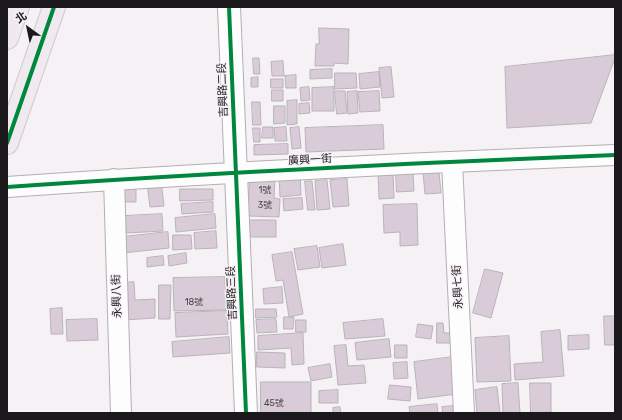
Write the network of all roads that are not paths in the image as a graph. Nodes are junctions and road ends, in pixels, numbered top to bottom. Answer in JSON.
{"nodes":[{"id":1,"x":18,"y":7,"type":"edge"},
{"id":2,"x":54,"y":7,"type":"edge"},
{"id":3,"x":229,"y":7,"type":"edge"},
{"id":4,"x":7,"y":38,"type":"edge"},
{"id":5,"x":7,"y":143,"type":"edge"},
{"id":6,"x":615,"y":155,"type":"edge"},
{"id":7,"x":452,"y":162,"type":"junction"},
{"id":8,"x":236,"y":173,"type":"junction"},
{"id":9,"x":114,"y":179,"type":"junction"},
{"id":10,"x":7,"y":187,"type":"edge"},
{"id":11,"x":121,"y":413,"type":"edge"},
{"id":12,"x":246,"y":413,"type":"edge"},
{"id":13,"x":464,"y":413,"type":"edge"}],
"edges":[{"from":1,"to":4,"type":"main road"},
{"from":2,"to":5,"type":"main road"},
{"from":3,"to":8,"type":"street","name":"吉興路二段"},
{"from":6,"to":7,"type":"street","name":"廣興一街"},
{"from":7,"to":8,"type":"street","name":"廣興一街"},
{"from":7,"to":13,"type":"street","name":"永興七街"},
{"from":8,"to":9,"type":"street","name":"廣興一街"},
{"from":8,"to":12,"type":"street","name":"吉興路三段"},
{"from":9,"to":10,"type":"street","name":"廣興一街"},
{"from":9,"to":11,"type":"street","name":"永興八街"}]}
